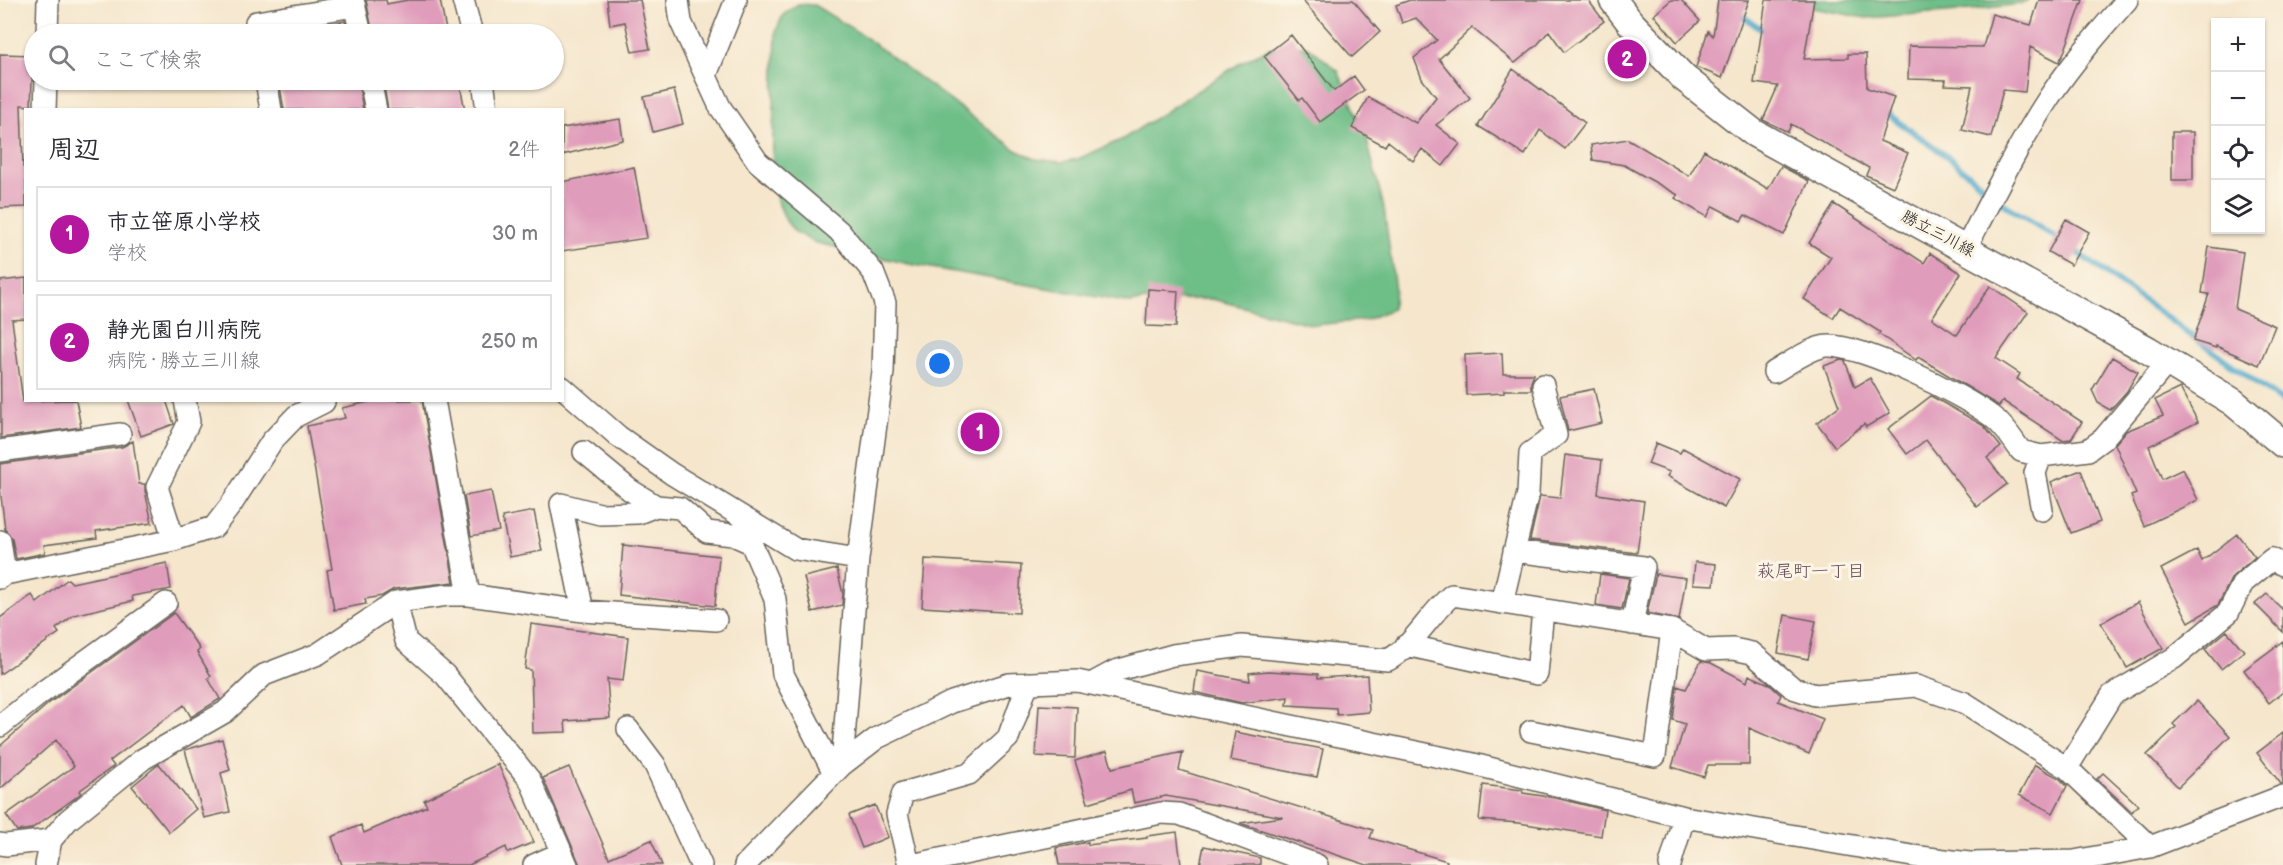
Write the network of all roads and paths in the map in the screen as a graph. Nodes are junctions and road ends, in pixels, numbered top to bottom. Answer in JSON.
{"nodes":[{"id":1,"x":48,"y":0,"type":"edge"},
{"id":2,"x":463,"y":0,"type":"edge"},
{"id":3,"x":678,"y":0,"type":"edge"},
{"id":4,"x":736,"y":0,"type":"edge"},
{"id":5,"x":1613,"y":0,"type":"edge"},
{"id":6,"x":2127,"y":0,"type":"edge"},
{"id":7,"x":354,"y":3,"type":"edge"},
{"id":8,"x":47,"y":24,"type":"edge"},
{"id":9,"x":256,"y":24,"type":"edge"},
{"id":10,"x":358,"y":24,"type":"edge"},
{"id":11,"x":469,"y":24,"type":"edge"},
{"id":12,"x":706,"y":75,"type":"junction"},
{"id":13,"x":46,"y":90,"type":"edge"},
{"id":14,"x":268,"y":90,"type":"edge"},
{"id":15,"x":372,"y":90,"type":"edge"},
{"id":16,"x":484,"y":90,"type":"edge"},
{"id":17,"x":45,"y":108,"type":"edge"},
{"id":18,"x":271,"y":108,"type":"edge"},
{"id":19,"x":376,"y":108,"type":"edge"},
{"id":20,"x":487,"y":108,"type":"edge"},
{"id":21,"x":1966,"y":248,"type":"junction"},
{"id":22,"x":2168,"y":362,"type":"junction"},
{"id":23,"x":1774,"y":372,"type":"dead end"},
{"id":24,"x":1543,"y":385,"type":"dead end"},
{"id":25,"x":564,"y":389,"type":"edge"},
{"id":26,"x":185,"y":402,"type":"edge"},
{"id":27,"x":324,"y":402,"type":"edge"},
{"id":28,"x":434,"y":402,"type":"edge"},
{"id":29,"x":120,"y":434,"type":"dead end"},
{"id":30,"x":2283,"y":444,"type":"edge"},
{"id":31,"x":0,"y":451,"type":"edge"},
{"id":32,"x":584,"y":452,"type":"dead end"},
{"id":33,"x":2041,"y":456,"type":"junction"},
{"id":34,"x":656,"y":506,"type":"junction"},
{"id":35,"x":2042,"y":510,"type":"dead end"},
{"id":36,"x":174,"y":540,"type":"junction"},
{"id":37,"x":0,"y":541,"type":"edge"},
{"id":38,"x":1514,"y":551,"type":"junction"},
{"id":39,"x":858,"y":558,"type":"junction"},
{"id":40,"x":2283,"y":565,"type":"edge"},
{"id":41,"x":3,"y":576,"type":"edge"},
{"id":42,"x":469,"y":595,"type":"junction"},
{"id":43,"x":396,"y":602,"type":"junction"},
{"id":44,"x":166,"y":603,"type":"dead end"},
{"id":45,"x":1502,"y":603,"type":"junction"},
{"id":46,"x":1543,"y":610,"type":"junction"},
{"id":47,"x":583,"y":611,"type":"junction"},
{"id":48,"x":716,"y":620,"type":"dead end"},
{"id":49,"x":1632,"y":624,"type":"junction"},
{"id":50,"x":1672,"y":630,"type":"junction"},
{"id":51,"x":1406,"y":645,"type":"junction"},
{"id":52,"x":1028,"y":683,"type":"junction"},
{"id":53,"x":1091,"y":684,"type":"junction"},
{"id":54,"x":0,"y":726,"type":"edge"},
{"id":55,"x":628,"y":729,"type":"dead end"},
{"id":56,"x":1531,"y":730,"type":"dead end"},
{"id":57,"x":2067,"y":768,"type":"junction"},
{"id":58,"x":838,"y":769,"type":"junction"},
{"id":59,"x":2283,"y":796,"type":"edge"},
{"id":60,"x":1684,"y":817,"type":"junction"},
{"id":61,"x":51,"y":840,"type":"junction"},
{"id":62,"x":0,"y":844,"type":"edge"},
{"id":63,"x":2150,"y":847,"type":"junction"},
{"id":64,"x":564,"y":859,"type":"edge"},
{"id":65,"x":46,"y":865,"type":"edge"},
{"id":66,"x":534,"y":865,"type":"edge"},
{"id":67,"x":701,"y":865,"type":"edge"},
{"id":68,"x":745,"y":865,"type":"edge"},
{"id":69,"x":910,"y":865,"type":"edge"},
{"id":70,"x":1317,"y":865,"type":"edge"},
{"id":71,"x":1670,"y":865,"type":"edge"}],
"edges":[{"from":1,"to":8,"type":"street"},
{"from":2,"to":11,"type":"street"},
{"from":3,"to":12,"type":"street"},
{"from":4,"to":12,"type":"street"},
{"from":5,"to":21,"type":"main road","name":"勝立三川線"},
{"from":6,"to":21,"type":"street"},
{"from":7,"to":9,"type":"street"},
{"from":7,"to":10,"type":"street"},
{"from":12,"to":39,"type":"street"},
{"from":13,"to":17,"type":"street"},
{"from":14,"to":18,"type":"street"},
{"from":15,"to":19,"type":"street"},
{"from":16,"to":20,"type":"street"},
{"from":21,"to":22,"type":"main road","name":"勝立三川線"},
{"from":22,"to":30,"type":"main road","name":"勝立三川線"},
{"from":22,"to":33,"type":"street"},
{"from":23,"to":33,"type":"street"},
{"from":24,"to":38,"type":"street"},
{"from":25,"to":39,"type":"street"},
{"from":26,"to":36,"type":"street"},
{"from":27,"to":36,"type":"street"},
{"from":28,"to":42,"type":"street"},
{"from":29,"to":31,"type":"street"},
{"from":32,"to":34,"type":"street"},
{"from":33,"to":35,"type":"street"},
{"from":34,"to":47,"type":"street"},
{"from":34,"to":58,"type":"street"},
{"from":36,"to":41,"type":"street"},
{"from":37,"to":41,"type":"street"},
{"from":38,"to":45,"type":"street"},
{"from":38,"to":49,"type":"street"},
{"from":39,"to":58,"type":"street"},
{"from":40,"to":57,"type":"street"},
{"from":42,"to":43,"type":"street"},
{"from":42,"to":47,"type":"street"},
{"from":43,"to":61,"type":"street"},
{"from":43,"to":64,"type":"street"},
{"from":44,"to":54,"type":"street"},
{"from":45,"to":46,"type":"street"},
{"from":45,"to":51,"type":"street"},
{"from":46,"to":49,"type":"street"},
{"from":46,"to":51,"type":"street"},
{"from":47,"to":48,"type":"street"},
{"from":49,"to":50,"type":"street"},
{"from":50,"to":56,"type":"street"},
{"from":50,"to":57,"type":"street"},
{"from":51,"to":53,"type":"street"},
{"from":52,"to":53,"type":"street"},
{"from":52,"to":58,"type":"street"},
{"from":52,"to":69,"type":"street"},
{"from":53,"to":60,"type":"street"},
{"from":55,"to":67,"type":"street"},
{"from":57,"to":63,"type":"street"},
{"from":58,"to":68,"type":"street"},
{"from":59,"to":63,"type":"street"},
{"from":60,"to":63,"type":"street"},
{"from":60,"to":71,"type":"street"},
{"from":61,"to":62,"type":"street"},
{"from":61,"to":65,"type":"street"},
{"from":64,"to":66,"type":"street"},
{"from":69,"to":70,"type":"street"}]}
